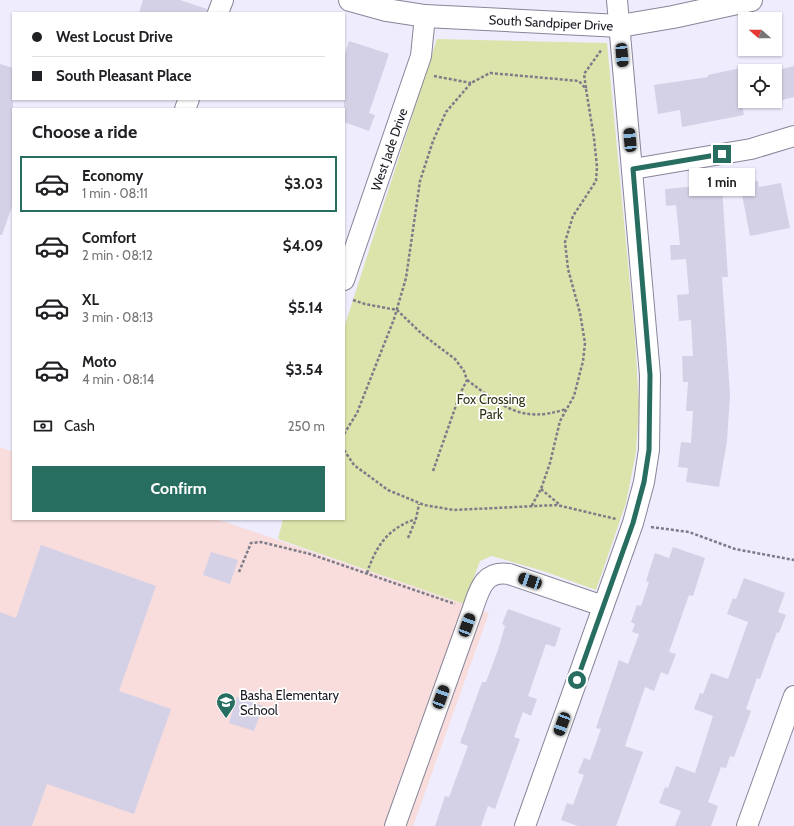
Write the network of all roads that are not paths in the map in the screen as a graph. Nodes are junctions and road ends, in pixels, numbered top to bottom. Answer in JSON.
{"nodes":[{"id":1,"x":223,"y":0,"type":"edge"},
{"id":2,"x":350,"y":0,"type":"edge"},
{"id":3,"x":618,"y":0,"type":"edge"},
{"id":4,"x":751,"y":0,"type":"edge"},
{"id":5,"x":218,"y":12,"type":"edge"},
{"id":6,"x":425,"y":16,"type":"junction"},
{"id":7,"x":620,"y":26,"type":"junction"},
{"id":8,"x":794,"y":136,"type":"edge"},
{"id":9,"x":633,"y":169,"type":"junction"},
{"id":10,"x":345,"y":277,"type":"edge"},
{"id":11,"x":603,"y":606,"type":"junction"},
{"id":12,"x":794,"y":696,"type":"edge"},
{"id":13,"x":395,"y":826,"type":"edge"},
{"id":14,"x":525,"y":826,"type":"edge"},
{"id":15,"x":747,"y":826,"type":"edge"}],
"edges":[{"from":1,"to":5,"type":"street"},
{"from":2,"to":6,"type":"street","name":"South Sandpiper Drive"},
{"from":3,"to":7,"type":"street"},
{"from":4,"to":7,"type":"street","name":"South Sandpiper Drive"},
{"from":6,"to":7,"type":"street","name":"South Sandpiper Drive"},
{"from":6,"to":10,"type":"street","name":"West Jade Drive"},
{"from":7,"to":9,"type":"street"},
{"from":8,"to":9,"type":"street"},
{"from":9,"to":11,"type":"street"},
{"from":11,"to":13,"type":"street"},
{"from":11,"to":14,"type":"street"},
{"from":12,"to":15,"type":"street"}]}
